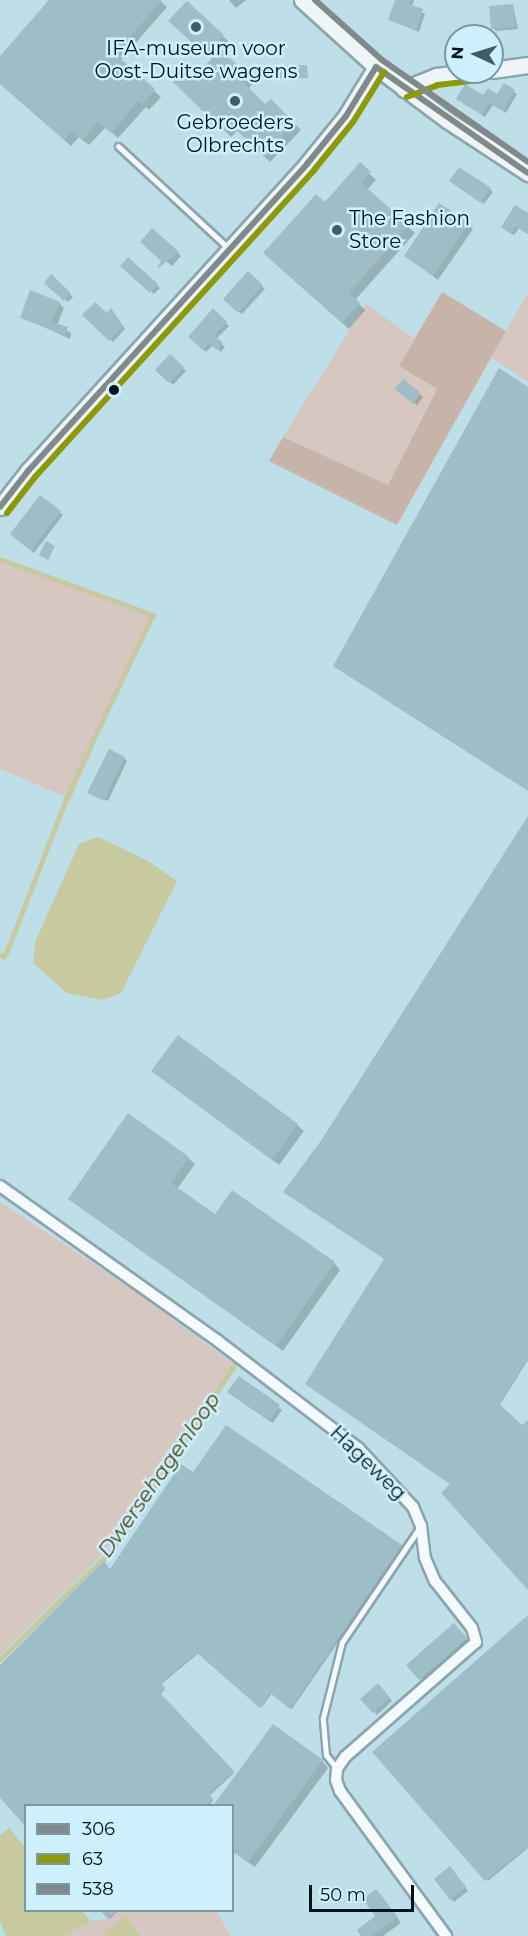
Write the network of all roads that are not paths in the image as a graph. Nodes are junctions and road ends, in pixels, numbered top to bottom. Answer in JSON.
{"nodes":[{"id":1,"x":302,"y":0,"type":"edge"},
{"id":2,"x":528,"y":65,"type":"edge"},
{"id":3,"x":376,"y":67,"type":"junction"},
{"id":4,"x":504,"y":68,"type":"edge"},
{"id":5,"x":444,"y":75,"type":"edge"},
{"id":6,"x":404,"y":89,"type":"junction"},
{"id":7,"x":118,"y":146,"type":"dead end"},
{"id":8,"x":528,"y":173,"type":"edge"},
{"id":9,"x":229,"y":249,"type":"junction"},
{"id":10,"x":0,"y":507,"type":"edge"},
{"id":11,"x":0,"y":1186,"type":"edge"},
{"id":12,"x":421,"y":1526,"type":"junction"},
{"id":13,"x":337,"y":1769,"type":"junction"},
{"id":14,"x":446,"y":1936,"type":"edge"}],
"edges":[{"from":1,"to":3,"type":"street"},
{"from":2,"to":4,"type":"street"},
{"from":3,"to":6,"type":"street"},
{"from":3,"to":9,"type":"street"},
{"from":5,"to":6,"type":"street"},
{"from":6,"to":8,"type":"street"},
{"from":7,"to":9,"type":"lane"},
{"from":9,"to":10,"type":"street"},
{"from":11,"to":12,"type":"street","name":"Hageweg"},
{"from":12,"to":13,"type":"lane"},
{"from":12,"to":13,"type":"street","name":"Hageweg"},
{"from":13,"to":14,"type":"street"}]}
